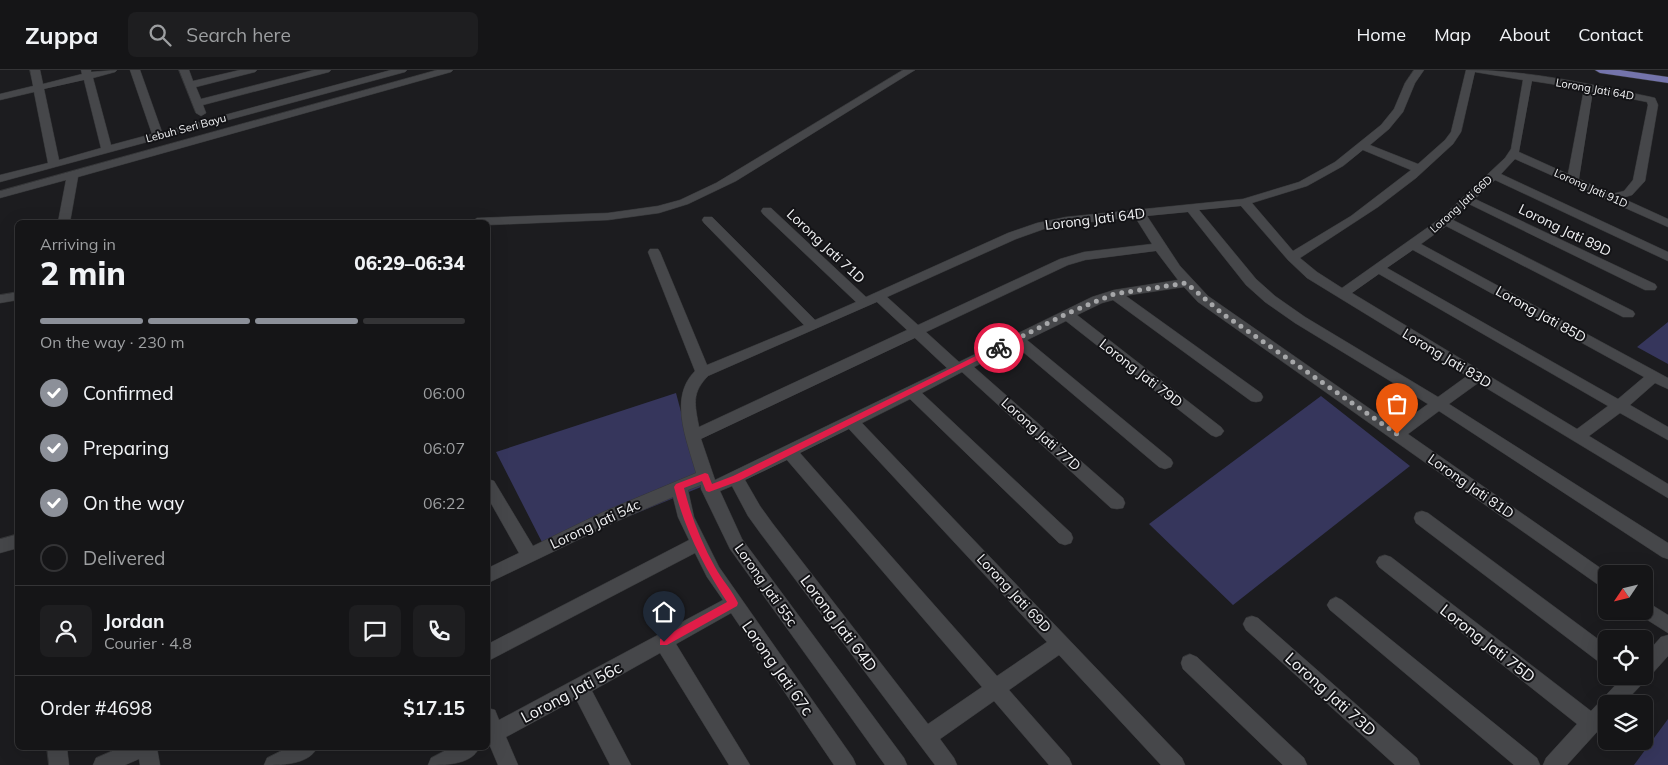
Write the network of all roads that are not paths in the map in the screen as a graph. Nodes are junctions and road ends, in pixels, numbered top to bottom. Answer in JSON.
{"nodes":[{"id":1,"x":36,"y":70,"type":"edge"},
{"id":2,"x":112,"y":70,"type":"edge"},
{"id":3,"x":135,"y":70,"type":"edge"},
{"id":4,"x":184,"y":70,"type":"edge"},
{"id":5,"x":252,"y":70,"type":"edge"},
{"id":6,"x":326,"y":70,"type":"edge"},
{"id":7,"x":402,"y":70,"type":"edge"},
{"id":8,"x":448,"y":70,"type":"edge"},
{"id":9,"x":910,"y":70,"type":"edge"},
{"id":10,"x":1418,"y":70,"type":"edge"},
{"id":11,"x":1472,"y":70,"type":"edge"},
{"id":12,"x":1479,"y":70,"type":"edge"},
{"id":13,"x":1600,"y":70,"type":"edge"},
{"id":14,"x":86,"y":73,"type":"edge"},
{"id":15,"x":369,"y":74,"type":"edge"},
{"id":16,"x":1528,"y":78,"type":"junction"},
{"id":17,"x":1668,"y":80,"type":"edge"},
{"id":18,"x":190,"y":85,"type":"junction"},
{"id":19,"x":1589,"y":87,"type":"junction"},
{"id":20,"x":39,"y":88,"type":"junction"},
{"id":21,"x":0,"y":97,"type":"edge"},
{"id":22,"x":197,"y":103,"type":"junction"},
{"id":23,"x":205,"y":123,"type":"junction"},
{"id":24,"x":158,"y":136,"type":"junction"},
{"id":25,"x":211,"y":137,"type":"junction"},
{"id":26,"x":1363,"y":146,"type":"junction"},
{"id":27,"x":107,"y":150,"type":"junction"},
{"id":28,"x":1514,"y":154,"type":"junction"},
{"id":29,"x":54,"y":164,"type":"junction"},
{"id":30,"x":1419,"y":168,"type":"junction"},
{"id":31,"x":73,"y":175,"type":"junction"},
{"id":32,"x":1493,"y":175,"type":"junction"},
{"id":33,"x":0,"y":176,"type":"edge"},
{"id":34,"x":1573,"y":180,"type":"junction"},
{"id":35,"x":0,"y":195,"type":"edge"},
{"id":36,"x":1612,"y":197,"type":"junction"},
{"id":37,"x":1467,"y":199,"type":"junction"},
{"id":38,"x":1244,"y":202,"type":"junction"},
{"id":39,"x":1191,"y":208,"type":"junction"},
{"id":40,"x":767,"y":211,"type":"dead end"},
{"id":41,"x":1139,"y":213,"type":"junction"},
{"id":42,"x":64,"y":220,"type":"edge"},
{"id":43,"x":708,"y":220,"type":"dead end"},
{"id":44,"x":490,"y":221,"type":"edge"},
{"id":45,"x":1445,"y":221,"type":"junction"},
{"id":46,"x":1668,"y":223,"type":"edge"},
{"id":47,"x":1414,"y":245,"type":"junction"},
{"id":48,"x":1159,"y":247,"type":"junction"},
{"id":49,"x":654,"y":252,"type":"dead end"},
{"id":50,"x":1292,"y":257,"type":"junction"},
{"id":51,"x":1668,"y":257,"type":"edge"},
{"id":52,"x":1380,"y":269,"type":"junction"},
{"id":53,"x":1186,"y":283,"type":"junction"},
{"id":54,"x":1650,"y":287,"type":"dead end"},
{"id":55,"x":1114,"y":294,"type":"junction"},
{"id":56,"x":1342,"y":294,"type":"junction"},
{"id":57,"x":15,"y":296,"type":"edge"},
{"id":58,"x":878,"y":296,"type":"junction"},
{"id":59,"x":0,"y":299,"type":"edge"},
{"id":60,"x":864,"y":302,"type":"junction"},
{"id":61,"x":1066,"y":314,"type":"junction"},
{"id":62,"x":1628,"y":314,"type":"dead end"},
{"id":63,"x":813,"y":326,"type":"junction"},
{"id":64,"x":916,"y":330,"type":"junction"},
{"id":65,"x":1017,"y":339,"type":"junction"},
{"id":66,"x":961,"y":367,"type":"junction"},
{"id":67,"x":1477,"y":376,"type":"junction"},
{"id":68,"x":1654,"y":376,"type":"junction"},
{"id":69,"x":698,"y":378,"type":"junction"},
{"id":70,"x":1668,"y":384,"type":"edge"},
{"id":71,"x":912,"y":392,"type":"junction"},
{"id":72,"x":1256,"y":397,"type":"dead end"},
{"id":73,"x":1439,"y":404,"type":"junction"},
{"id":74,"x":1619,"y":406,"type":"junction"},
{"id":75,"x":852,"y":422,"type":"junction"},
{"id":76,"x":1216,"y":432,"type":"dead end"},
{"id":77,"x":1397,"y":434,"type":"junction"},
{"id":78,"x":1668,"y":434,"type":"edge"},
{"id":79,"x":693,"y":436,"type":"junction"},
{"id":80,"x":1577,"y":437,"type":"junction"},
{"id":81,"x":790,"y":452,"type":"junction"},
{"id":82,"x":1164,"y":463,"type":"dead end"},
{"id":83,"x":736,"y":478,"type":"junction"},
{"id":84,"x":707,"y":483,"type":"junction"},
{"id":85,"x":679,"y":487,"type":"junction"},
{"id":86,"x":490,"y":489,"type":"edge"},
{"id":87,"x":1668,"y":492,"type":"edge"},
{"id":88,"x":1117,"y":503,"type":"dead end"},
{"id":89,"x":1422,"y":518,"type":"dead end"},
{"id":90,"x":1064,"y":538,"type":"dead end"},
{"id":91,"x":698,"y":543,"type":"junction"},
{"id":92,"x":1668,"y":552,"type":"edge"},
{"id":93,"x":528,"y":556,"type":"junction"},
{"id":94,"x":1385,"y":562,"type":"dead end"},
{"id":95,"x":490,"y":575,"type":"edge"},
{"id":96,"x":1598,"y":575,"type":"edge"},
{"id":97,"x":734,"y":603,"type":"junction"},
{"id":98,"x":1336,"y":605,"type":"dead end"},
{"id":99,"x":1653,"y":614,"type":"edge"},
{"id":100,"x":1252,"y":624,"type":"dead end"},
{"id":101,"x":1668,"y":625,"type":"edge"},
{"id":102,"x":664,"y":642,"type":"junction"},
{"id":103,"x":1060,"y":643,"type":"junction"},
{"id":104,"x":1668,"y":643,"type":"edge"},
{"id":105,"x":1598,"y":650,"type":"edge"},
{"id":106,"x":490,"y":652,"type":"edge"},
{"id":107,"x":1653,"y":659,"type":"edge"},
{"id":108,"x":1190,"y":663,"type":"dead end"},
{"id":109,"x":1628,"y":685,"type":"edge"},
{"id":110,"x":580,"y":688,"type":"junction"},
{"id":111,"x":996,"y":688,"type":"junction"},
{"id":112,"x":1619,"y":695,"type":"edge"},
{"id":113,"x":1598,"y":717,"type":"edge"},
{"id":114,"x":1591,"y":724,"type":"junction"},
{"id":115,"x":490,"y":729,"type":"edge"},
{"id":116,"x":926,"y":737,"type":"junction"},
{"id":117,"x":57,"y":750,"type":"edge"},
{"id":118,"x":136,"y":750,"type":"edge"},
{"id":119,"x":147,"y":750,"type":"edge"},
{"id":120,"x":304,"y":750,"type":"edge"},
{"id":121,"x":465,"y":750,"type":"edge"},
{"id":122,"x":59,"y":765,"type":"edge"},
{"id":123,"x":103,"y":765,"type":"edge"},
{"id":124,"x":150,"y":765,"type":"edge"},
{"id":125,"x":274,"y":765,"type":"edge"},
{"id":126,"x":438,"y":765,"type":"edge"},
{"id":127,"x":508,"y":765,"type":"edge"},
{"id":128,"x":621,"y":765,"type":"edge"},
{"id":129,"x":740,"y":765,"type":"edge"},
{"id":130,"x":846,"y":765,"type":"edge"},
{"id":131,"x":897,"y":765,"type":"edge"},
{"id":132,"x":947,"y":765,"type":"edge"},
{"id":133,"x":1062,"y":765,"type":"edge"},
{"id":134,"x":1176,"y":765,"type":"edge"},
{"id":135,"x":1297,"y":765,"type":"edge"},
{"id":136,"x":1410,"y":765,"type":"edge"},
{"id":137,"x":1530,"y":765,"type":"edge"},
{"id":138,"x":1553,"y":765,"type":"edge"}],
"edges":[{"from":1,"to":20,"type":"street"},
{"from":2,"to":14,"type":"street"},
{"from":3,"to":24,"type":"street"},
{"from":4,"to":18,"type":"street"},
{"from":5,"to":18,"type":"street"},
{"from":6,"to":22,"type":"street"},
{"from":7,"to":15,"type":"street","name":"Lebuh Seri Bayu"},
{"from":8,"to":25,"type":"street"},
{"from":9,"to":44,"type":"street"},
{"from":10,"to":26,"type":"street","name":"Lorong Jati 64D"},
{"from":11,"to":30,"type":"street"},
{"from":12,"to":16,"type":"street","name":"Lorong Jati 64D"},
{"from":13,"to":17,"type":"main road"},
{"from":14,"to":20,"type":"street"},
{"from":14,"to":27,"type":"street"},
{"from":15,"to":23,"type":"street","name":"Lebuh Seri Bayu"},
{"from":16,"to":19,"type":"street","name":"Lorong Jati 64D"},
{"from":16,"to":28,"type":"street"},
{"from":18,"to":22,"type":"street"},
{"from":19,"to":34,"type":"street"},
{"from":19,"to":36,"type":"street","name":"Lorong Jati 64D"},
{"from":20,"to":21,"type":"street"},
{"from":20,"to":29,"type":"street"},
{"from":22,"to":23,"type":"street"},
{"from":23,"to":24,"type":"street","name":"Lebuh Seri Bayu"},
{"from":23,"to":25,"type":"street"},
{"from":24,"to":27,"type":"street","name":"Lebuh Seri Bayu"},
{"from":25,"to":31,"type":"street"},
{"from":26,"to":30,"type":"street"},
{"from":26,"to":38,"type":"street","name":"Lorong Jati 64D"},
{"from":27,"to":29,"type":"street","name":"Lebuh Seri Bayu"},
{"from":28,"to":32,"type":"street","name":"Lorong Jati 66D"},
{"from":28,"to":34,"type":"street","name":"Lorong Jati 91D"},
{"from":29,"to":33,"type":"street","name":"Lebuh Seri Bayu"},
{"from":30,"to":50,"type":"street"},
{"from":31,"to":35,"type":"street"},
{"from":31,"to":42,"type":"street"},
{"from":32,"to":37,"type":"street","name":"Lorong Jati 66D"},
{"from":32,"to":51,"type":"street"},
{"from":34,"to":36,"type":"street","name":"Lorong Jati 91D"},
{"from":36,"to":46,"type":"street","name":"Lorong Jati 91D"},
{"from":37,"to":45,"type":"street","name":"Lorong Jati 66D"},
{"from":37,"to":54,"type":"street","name":"Lorong Jati 89D"},
{"from":38,"to":39,"type":"street","name":"Lorong Jati 64D"},
{"from":38,"to":50,"type":"street","name":"Lorong Jati 83D"},
{"from":39,"to":41,"type":"street","name":"Lorong Jati 64D"},
{"from":39,"to":73,"type":"street"},
{"from":40,"to":60,"type":"street","name":"Lorong Jati 71D"},
{"from":41,"to":48,"type":"street","name":"Lorong Jati 81D"},
{"from":41,"to":58,"type":"street","name":"Lorong Jati 64D"},
{"from":43,"to":63,"type":"street"},
{"from":45,"to":47,"type":"street","name":"Lorong Jati 66D"},
{"from":45,"to":62,"type":"street"},
{"from":47,"to":52,"type":"street","name":"Lorong Jati 66D"},
{"from":47,"to":68,"type":"street","name":"Lorong Jati 85D"},
{"from":48,"to":53,"type":"street","name":"Lorong Jati 81D"},
{"from":48,"to":64,"type":"street"},
{"from":49,"to":69,"type":"street"},
{"from":50,"to":56,"type":"street","name":"Lorong Jati 83D"},
{"from":52,"to":56,"type":"street","name":"Lorong Jati 66D"},
{"from":52,"to":74,"type":"street"},
{"from":53,"to":55,"type":"street","name":"Lorong Jati 54c"},
{"from":53,"to":77,"type":"street","name":"Lorong Jati 81D"},
{"from":55,"to":61,"type":"street","name":"Lorong Jati 54c"},
{"from":55,"to":72,"type":"street"},
{"from":56,"to":67,"type":"street","name":"Lorong Jati 83D"},
{"from":57,"to":59,"type":"street"},
{"from":58,"to":60,"type":"street","name":"Lorong Jati 64D"},
{"from":58,"to":64,"type":"street","name":"Lorong Jati 77D"},
{"from":60,"to":63,"type":"street","name":"Lorong Jati 64D"},
{"from":61,"to":65,"type":"street","name":"Lorong Jati 54c"},
{"from":61,"to":76,"type":"street","name":"Lorong Jati 79D"},
{"from":63,"to":69,"type":"street","name":"Lorong Jati 64D"},
{"from":64,"to":66,"type":"street","name":"Lorong Jati 77D"},
{"from":64,"to":79,"type":"street"},
{"from":65,"to":66,"type":"street","name":"Lorong Jati 54c"},
{"from":65,"to":82,"type":"street"},
{"from":66,"to":71,"type":"street","name":"Lorong Jati 54c"},
{"from":66,"to":88,"type":"street","name":"Lorong Jati 77D"},
{"from":67,"to":73,"type":"street"},
{"from":67,"to":80,"type":"street","name":"Lorong Jati 83D"},
{"from":68,"to":70,"type":"street","name":"Lorong Jati 85D"},
{"from":68,"to":74,"type":"street"},
{"from":69,"to":79,"type":"street","name":"Lorong Jati 55c"},
{"from":71,"to":75,"type":"street","name":"Lorong Jati 54c"},
{"from":71,"to":90,"type":"street"},
{"from":73,"to":77,"type":"street"},
{"from":73,"to":92,"type":"street"},
{"from":74,"to":78,"type":"street"},
{"from":74,"to":80,"type":"street"},
{"from":75,"to":81,"type":"street","name":"Lorong Jati 54c"},
{"from":75,"to":103,"type":"street","name":"Lorong Jati 69D"},
{"from":77,"to":96,"type":"street","name":"Lorong Jati 81D"},
{"from":79,"to":84,"type":"street","name":"Lorong Jati 55c"},
{"from":80,"to":87,"type":"street","name":"Lorong Jati 83D"},
{"from":81,"to":83,"type":"street","name":"Lorong Jati 54c"},
{"from":81,"to":111,"type":"street"},
{"from":83,"to":84,"type":"street","name":"Lorong Jati 54c"},
{"from":83,"to":116,"type":"street","name":"Lorong Jati 64D"},
{"from":84,"to":85,"type":"street","name":"Lorong Jati 54c"},
{"from":84,"to":131,"type":"street","name":"Lorong Jati 55c"},
{"from":85,"to":91,"type":"street","name":"Lorong Jati 67c"},
{"from":85,"to":93,"type":"street","name":"Lorong Jati 54c"},
{"from":86,"to":93,"type":"street"},
{"from":89,"to":105,"type":"street"},
{"from":91,"to":97,"type":"street","name":"Lorong Jati 67c"},
{"from":91,"to":106,"type":"street"},
{"from":93,"to":95,"type":"street","name":"Lorong Jati 54c"},
{"from":94,"to":114,"type":"street","name":"Lorong Jati 75D"},
{"from":97,"to":102,"type":"street","name":"Lorong Jati 56c"},
{"from":97,"to":130,"type":"street","name":"Lorong Jati 67c"},
{"from":98,"to":137,"type":"street"},
{"from":99,"to":101,"type":"street"},
{"from":100,"to":136,"type":"street","name":"Lorong Jati 73D"},
{"from":102,"to":110,"type":"street","name":"Lorong Jati 56c"},
{"from":102,"to":129,"type":"street"},
{"from":103,"to":111,"type":"street"},
{"from":103,"to":134,"type":"street","name":"Lorong Jati 69D"},
{"from":104,"to":107,"type":"street"},
{"from":108,"to":135,"type":"street"},
{"from":109,"to":112,"type":"street"},
{"from":110,"to":115,"type":"street","name":"Lorong Jati 56c"},
{"from":110,"to":128,"type":"street"},
{"from":111,"to":116,"type":"street"},
{"from":111,"to":133,"type":"street"},
{"from":113,"to":114,"type":"street"},
{"from":114,"to":138,"type":"street"},
{"from":115,"to":127,"type":"street"},
{"from":116,"to":132,"type":"street","name":"Lorong Jati 64D"},
{"from":117,"to":122,"type":"street"},
{"from":118,"to":123,"type":"street"},
{"from":119,"to":124,"type":"street"},
{"from":120,"to":125,"type":"street"},
{"from":121,"to":126,"type":"street"}]}
